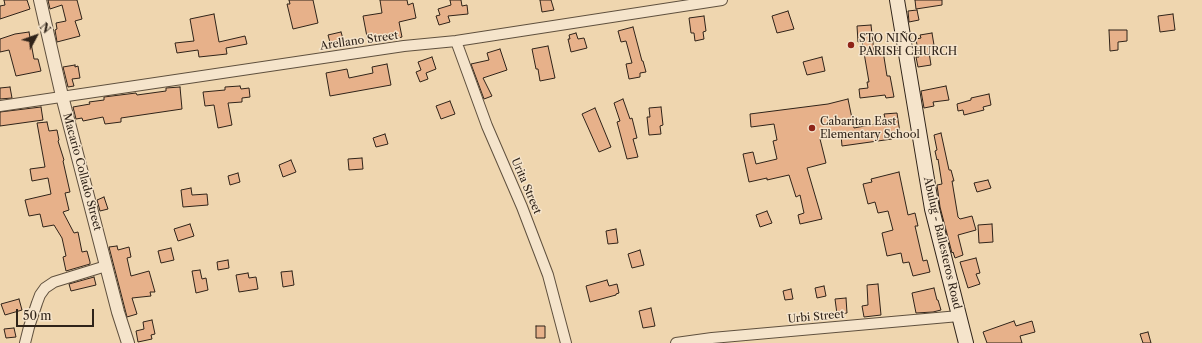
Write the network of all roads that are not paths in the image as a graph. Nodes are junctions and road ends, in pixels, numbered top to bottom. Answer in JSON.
{"nodes":[{"id":1,"x":40,"y":0,"type":"edge"},
{"id":2,"x":722,"y":0,"type":"edge"},
{"id":3,"x":897,"y":0,"type":"edge"},
{"id":4,"x":456,"y":41,"type":"junction"},
{"id":5,"x":62,"y":96,"type":"junction"},
{"id":6,"x":0,"y":106,"type":"edge"},
{"id":7,"x":106,"y":266,"type":"junction"},
{"id":8,"x":959,"y":316,"type":"junction"},
{"id":9,"x":26,"y":343,"type":"edge"},
{"id":10,"x":128,"y":343,"type":"edge"},
{"id":11,"x":566,"y":343,"type":"edge"},
{"id":12,"x":676,"y":343,"type":"edge"},
{"id":13,"x":966,"y":343,"type":"edge"}],
"edges":[{"from":1,"to":5,"type":"street","name":"Macario Collado Street"},
{"from":2,"to":4,"type":"street","name":"Arellano Street"},
{"from":3,"to":8,"type":"main road","name":"Abulug - Ballesteros Road"},
{"from":4,"to":5,"type":"street","name":"Arellano Street"},
{"from":4,"to":11,"type":"street","name":"Urita Street"},
{"from":5,"to":6,"type":"street","name":"Arellano Street"},
{"from":5,"to":7,"type":"street","name":"Macario Collado Street"},
{"from":7,"to":9,"type":"street"},
{"from":7,"to":10,"type":"street","name":"Macario Collado Street"},
{"from":8,"to":12,"type":"street","name":"Urbi Street"},
{"from":8,"to":13,"type":"main road","name":"Abulug - Ballesteros Road"}]}
